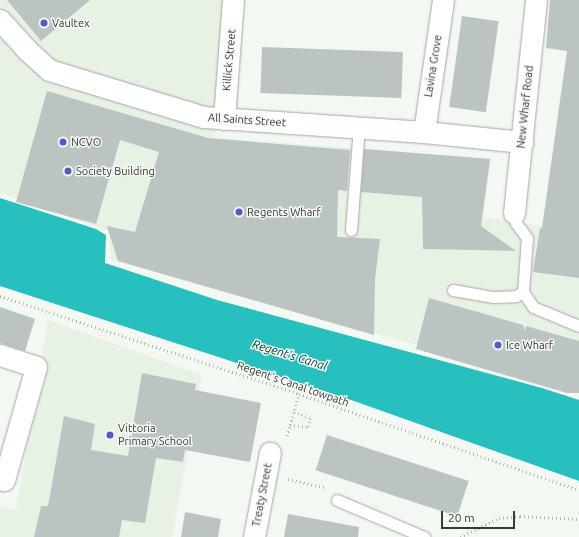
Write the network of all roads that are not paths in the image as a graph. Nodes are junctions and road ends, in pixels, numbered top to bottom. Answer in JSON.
{"nodes":[{"id":1,"x":233,"y":0,"type":"edge"},
{"id":2,"x":443,"y":0,"type":"edge"},
{"id":3,"x":536,"y":0,"type":"edge"},
{"id":4,"x":0,"y":20,"type":"edge"},
{"id":5,"x":224,"y":119,"type":"junction"},
{"id":6,"x":359,"y":127,"type":"junction"},
{"id":7,"x":424,"y":132,"type":"junction"},
{"id":8,"x":522,"y":142,"type":"junction"},
{"id":9,"x":514,"y":213,"type":"joint"},
{"id":10,"x":351,"y":230,"type":"dead end"},
{"id":11,"x":452,"y":290,"type":"dead end"},
{"id":12,"x":523,"y":292,"type":"junction"},
{"id":13,"x":579,"y":326,"type":"edge"},
{"id":14,"x":0,"y":355,"type":"edge"},
{"id":15,"x":270,"y":452,"type":"road end"},
{"id":16,"x":2,"y":479,"type":"edge"},
{"id":17,"x":337,"y":500,"type":"road end"},
{"id":18,"x":254,"y":537,"type":"edge"},
{"id":19,"x":424,"y":537,"type":"edge"}],
"edges":[{"from":1,"to":5,"type":"street","name":"Killick Street"},
{"from":2,"to":7,"type":"street","name":"Lavina Grove"},
{"from":3,"to":8,"type":"street","name":"New Wharf Road"},
{"from":4,"to":5,"type":"street","name":"All Saints Street"},
{"from":5,"to":6,"type":"street","name":"All Saints Street"},
{"from":6,"to":7,"type":"street","name":"All Saints Street"},
{"from":6,"to":10,"type":"lane"},
{"from":7,"to":8,"type":"street","name":"All Saints Street"},
{"from":8,"to":9,"type":"street","name":"New Wharf Road"},
{"from":9,"to":12,"type":"lane"},
{"from":11,"to":12,"type":"lane"},
{"from":12,"to":13,"type":"lane"},
{"from":14,"to":16,"type":"street"},
{"from":15,"to":18,"type":"street","name":"Treaty Street"},
{"from":17,"to":19,"type":"lane"}]}
